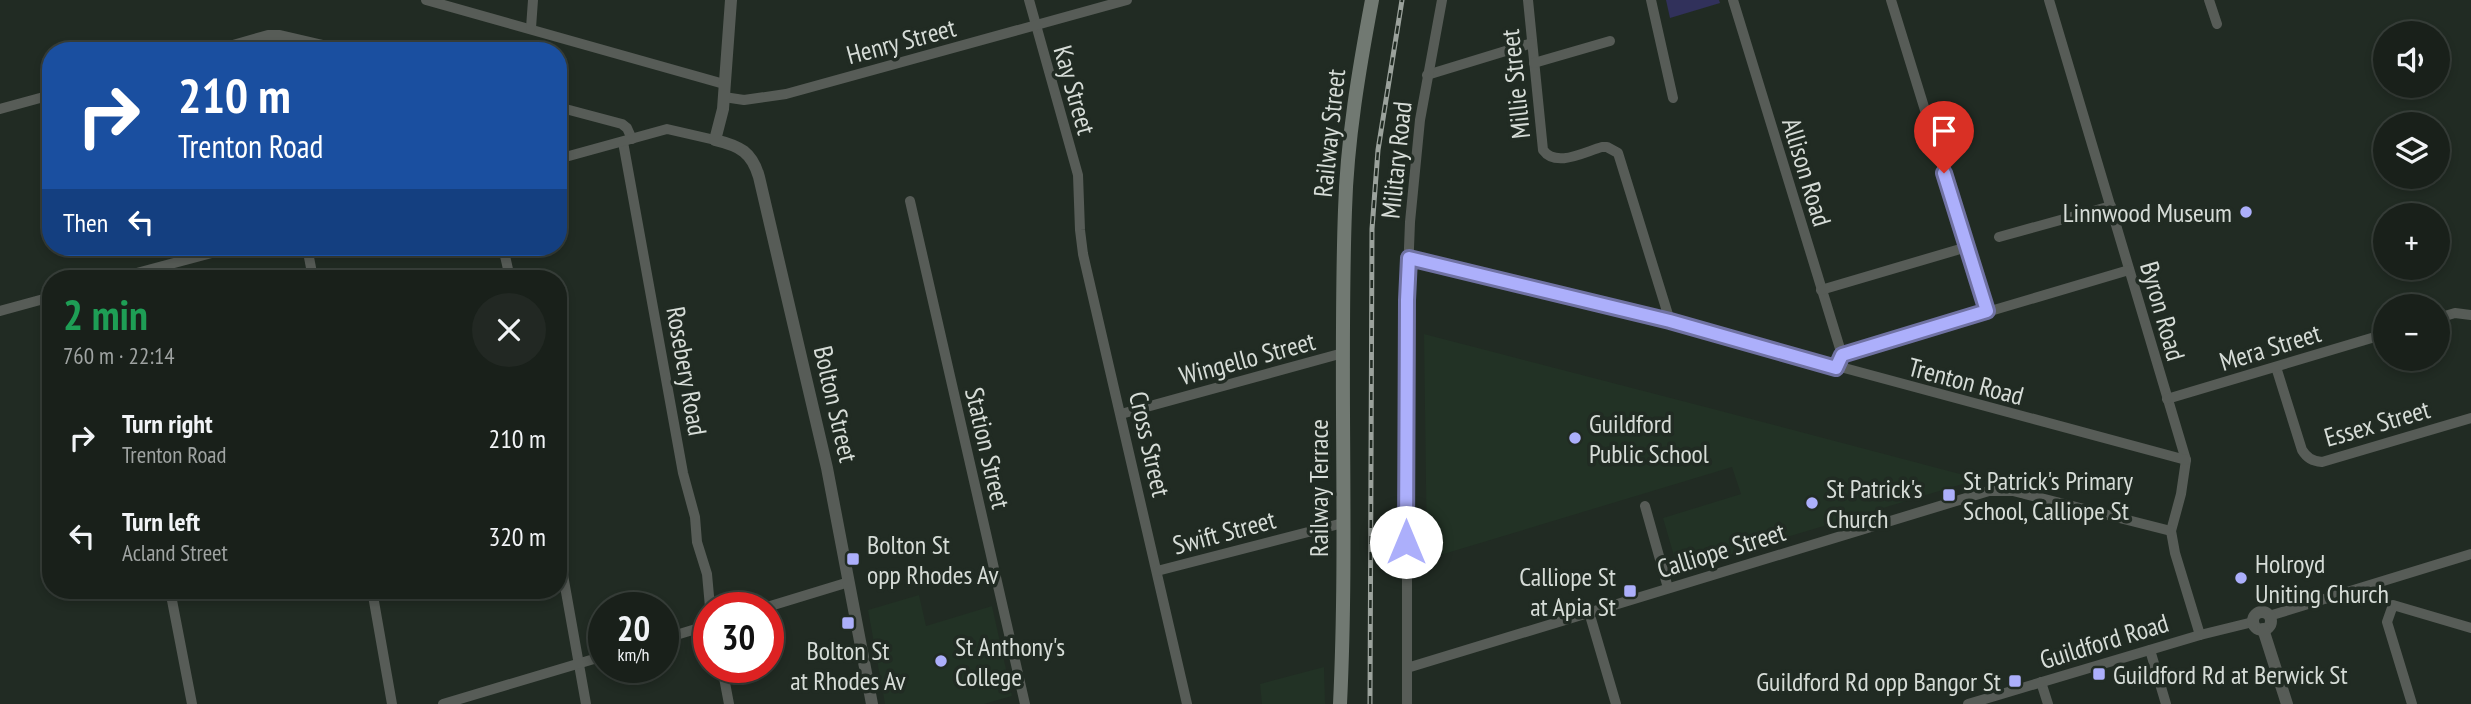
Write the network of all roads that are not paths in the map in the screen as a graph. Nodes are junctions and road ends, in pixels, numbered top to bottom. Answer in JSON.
{"nodes":[{"id":1,"x":426,"y":0,"type":"edge"},
{"id":2,"x":533,"y":0,"type":"edge"},
{"id":3,"x":731,"y":0,"type":"edge"},
{"id":4,"x":1028,"y":0,"type":"edge"},
{"id":5,"x":1127,"y":0,"type":"edge"},
{"id":6,"x":1372,"y":0,"type":"edge"},
{"id":7,"x":1442,"y":0,"type":"edge"},
{"id":8,"x":1528,"y":0,"type":"edge"},
{"id":9,"x":1651,"y":0,"type":"edge"},
{"id":10,"x":1733,"y":0,"type":"edge"},
{"id":11,"x":1891,"y":0,"type":"edge"},
{"id":12,"x":2049,"y":0,"type":"edge"},
{"id":13,"x":2209,"y":0,"type":"edge"},
{"id":14,"x":2217,"y":24,"type":"dead end"},
{"id":15,"x":1035,"y":26,"type":"junction"},
{"id":16,"x":530,"y":28,"type":"junction"},
{"id":17,"x":1611,"y":41,"type":"dead end"},
{"id":18,"x":244,"y":42,"type":"edge"},
{"id":19,"x":315,"y":42,"type":"edge"},
{"id":20,"x":566,"y":42,"type":"edge"},
{"id":21,"x":567,"y":42,"type":"edge"},
{"id":22,"x":1532,"y":43,"type":"junction"},
{"id":23,"x":1534,"y":63,"type":"junction"},
{"id":24,"x":1427,"y":75,"type":"junction"},
{"id":25,"x":42,"y":97,"type":"edge"},
{"id":26,"x":1673,"y":98,"type":"dead end"},
{"id":27,"x":723,"y":103,"type":"junction"},
{"id":28,"x":0,"y":109,"type":"edge"},
{"id":29,"x":567,"y":109,"type":"edge"},
{"id":30,"x":627,"y":140,"type":"junction"},
{"id":31,"x":715,"y":140,"type":"junction"},
{"id":32,"x":567,"y":157,"type":"edge"},
{"id":33,"x":1079,"y":193,"type":"joint"},
{"id":34,"x":910,"y":201,"type":"dead end"},
{"id":35,"x":2111,"y":206,"type":"junction"},
{"id":36,"x":1999,"y":237,"type":"dead end"},
{"id":37,"x":1967,"y":247,"type":"junction"},
{"id":38,"x":200,"y":256,"type":"edge"},
{"id":39,"x":1409,"y":258,"type":"junction"},
{"id":40,"x":148,"y":270,"type":"edge"},
{"id":41,"x":2129,"y":270,"type":"junction"},
{"id":42,"x":1344,"y":272,"type":"joint"},
{"id":43,"x":1821,"y":290,"type":"junction"},
{"id":44,"x":42,"y":299,"type":"edge"},
{"id":45,"x":0,"y":311,"type":"edge"},
{"id":46,"x":1987,"y":311,"type":"junction"},
{"id":47,"x":2450,"y":314,"type":"edge"},
{"id":48,"x":2471,"y":315,"type":"edge"},
{"id":49,"x":1670,"y":321,"type":"junction"},
{"id":50,"x":2373,"y":338,"type":"edge"},
{"id":51,"x":1343,"y":353,"type":"junction"},
{"id":52,"x":1842,"y":355,"type":"junction"},
{"id":53,"x":2276,"y":367,"type":"junction"},
{"id":54,"x":1836,"y":368,"type":"junction"},
{"id":55,"x":2167,"y":399,"type":"junction"},
{"id":56,"x":1121,"y":414,"type":"junction"},
{"id":57,"x":2471,"y":418,"type":"edge"},
{"id":58,"x":2186,"y":460,"type":"junction"},
{"id":59,"x":1645,"y":506,"type":"dead end"},
{"id":60,"x":1343,"y":523,"type":"junction"},
{"id":61,"x":2171,"y":531,"type":"junction"},
{"id":62,"x":2471,"y":554,"type":"edge"},
{"id":63,"x":1157,"y":571,"type":"junction"},
{"id":64,"x":849,"y":582,"type":"junction"},
{"id":65,"x":1668,"y":588,"type":"junction"},
{"id":66,"x":709,"y":592,"type":"edge"},
{"id":67,"x":567,"y":597,"type":"edge"},
{"id":68,"x":172,"y":599,"type":"edge"},
{"id":69,"x":374,"y":599,"type":"edge"},
{"id":70,"x":784,"y":602,"type":"edge"},
{"id":71,"x":1589,"y":612,"type":"junction"},
{"id":72,"x":2269,"y":616,"type":"joint"},
{"id":73,"x":2258,"y":625,"type":"junction"},
{"id":74,"x":2471,"y":628,"type":"edge"},
{"id":75,"x":2200,"y":635,"type":"junction"},
{"id":76,"x":2150,"y":650,"type":"junction"},
{"id":77,"x":588,"y":661,"type":"edge"},
{"id":78,"x":579,"y":664,"type":"junction"},
{"id":79,"x":1407,"y":668,"type":"junction"},
{"id":80,"x":2041,"y":682,"type":"junction"},
{"id":81,"x":725,"y":683,"type":"edge"},
{"id":82,"x":192,"y":704,"type":"edge"},
{"id":83,"x":392,"y":704,"type":"edge"},
{"id":84,"x":443,"y":704,"type":"edge"},
{"id":85,"x":586,"y":704,"type":"edge"},
{"id":86,"x":729,"y":704,"type":"edge"},
{"id":87,"x":872,"y":704,"type":"edge"},
{"id":88,"x":1025,"y":704,"type":"edge"},
{"id":89,"x":1187,"y":704,"type":"edge"},
{"id":90,"x":1340,"y":704,"type":"edge"},
{"id":91,"x":1407,"y":704,"type":"edge"},
{"id":92,"x":1616,"y":704,"type":"edge"},
{"id":93,"x":1968,"y":704,"type":"edge"},
{"id":94,"x":2048,"y":704,"type":"edge"},
{"id":95,"x":2166,"y":704,"type":"edge"},
{"id":96,"x":2287,"y":704,"type":"edge"},
{"id":97,"x":2412,"y":704,"type":"edge"}],
"edges":[{"from":1,"to":16,"type":"street","name":"Henry Street"},
{"from":2,"to":16,"type":"street"},
{"from":3,"to":27,"type":"street"},
{"from":4,"to":15,"type":"street","name":"Kay Street"},
{"from":5,"to":15,"type":"street","name":"Henry Street"},
{"from":6,"to":42,"type":"main road","name":"Railway Street"},
{"from":7,"to":24,"type":"street","name":"Military Road"},
{"from":8,"to":22,"type":"street","name":"Millie Street"},
{"from":9,"to":26,"type":"street"},
{"from":10,"to":43,"type":"street","name":"Allison Road"},
{"from":11,"to":37,"type":"street"},
{"from":12,"to":35,"type":"street","name":"Byron Road"},
{"from":13,"to":14,"type":"street"},
{"from":15,"to":27,"type":"street","name":"Henry Street"},
{"from":15,"to":33,"type":"street","name":"Kay Street"},
{"from":16,"to":20,"type":"street","name":"Henry Street"},
{"from":17,"to":23,"type":"street"},
{"from":18,"to":19,"type":"street"},
{"from":21,"to":27,"type":"street","name":"Henry Street"},
{"from":22,"to":23,"type":"street","name":"Millie Street"},
{"from":22,"to":24,"type":"street"},
{"from":23,"to":49,"type":"street","name":"Millie Street"},
{"from":24,"to":39,"type":"street","name":"Military Road"},
{"from":25,"to":28,"type":"street"},
{"from":27,"to":31,"type":"street"},
{"from":29,"to":30,"type":"street"},
{"from":30,"to":31,"type":"street"},
{"from":30,"to":32,"type":"street"},
{"from":30,"to":66,"type":"street","name":"Rosebery Road"},
{"from":31,"to":64,"type":"street","name":"Bolton Street"},
{"from":33,"to":56,"type":"street","name":"Cross Street"},
{"from":34,"to":88,"type":"street","name":"Station Street"},
{"from":35,"to":36,"type":"street"},
{"from":35,"to":41,"type":"street","name":"Byron Road"},
{"from":37,"to":43,"type":"street"},
{"from":37,"to":46,"type":"street"},
{"from":38,"to":40,"type":"street"},
{"from":39,"to":49,"type":"street","name":"Trenton Road"},
{"from":39,"to":79,"type":"street","name":"Military Road"},
{"from":41,"to":46,"type":"street"},
{"from":41,"to":55,"type":"street","name":"Byron Road"},
{"from":42,"to":51,"type":"main road","name":"Railway Terrace"},
{"from":43,"to":52,"type":"street","name":"Allison Road"},
{"from":44,"to":45,"type":"street"},
{"from":46,"to":52,"type":"street"},
{"from":47,"to":48,"type":"street"},
{"from":49,"to":54,"type":"street","name":"Trenton Road"},
{"from":50,"to":53,"type":"street","name":"Mera Street"},
{"from":51,"to":56,"type":"street","name":"Wingello Street"},
{"from":51,"to":60,"type":"main road","name":"Railway Terrace"},
{"from":52,"to":54,"type":"street"},
{"from":53,"to":55,"type":"street","name":"Mera Street"},
{"from":53,"to":57,"type":"street","name":"Essex Street"},
{"from":54,"to":58,"type":"street","name":"Trenton Road"},
{"from":55,"to":58,"type":"street","name":"Byron Road"},
{"from":56,"to":63,"type":"street","name":"Cross Street"},
{"from":58,"to":61,"type":"street","name":"Byron Road"},
{"from":59,"to":65,"type":"street"},
{"from":60,"to":63,"type":"street","name":"Swift Street"},
{"from":60,"to":90,"type":"main road","name":"Railway Terrace"},
{"from":61,"to":65,"type":"street","name":"Calliope Street"},
{"from":61,"to":75,"type":"street","name":"Byron Road"},
{"from":62,"to":72,"type":"street"},
{"from":63,"to":89,"type":"street","name":"Cross Street"},
{"from":64,"to":70,"type":"street"},
{"from":64,"to":87,"type":"street","name":"Bolton Street"},
{"from":65,"to":71,"type":"street","name":"Calliope Street"},
{"from":67,"to":78,"type":"street"},
{"from":68,"to":82,"type":"street"},
{"from":69,"to":83,"type":"street"},
{"from":71,"to":79,"type":"street","name":"Calliope Street"},
{"from":71,"to":92,"type":"street"},
{"from":72,"to":73,"type":"street"},
{"from":73,"to":75,"type":"street","name":"Guildford Road"},
{"from":73,"to":96,"type":"street"},
{"from":74,"to":97,"type":"street"},
{"from":75,"to":76,"type":"street","name":"Guildford Road"},
{"from":76,"to":80,"type":"street","name":"Guildford Road"},
{"from":76,"to":95,"type":"street"},
{"from":77,"to":78,"type":"street"},
{"from":78,"to":84,"type":"street"},
{"from":78,"to":85,"type":"street"},
{"from":79,"to":91,"type":"street","name":"Military Road"},
{"from":80,"to":93,"type":"street","name":"Guildford Road"},
{"from":80,"to":94,"type":"street"},
{"from":81,"to":86,"type":"street"}]}
